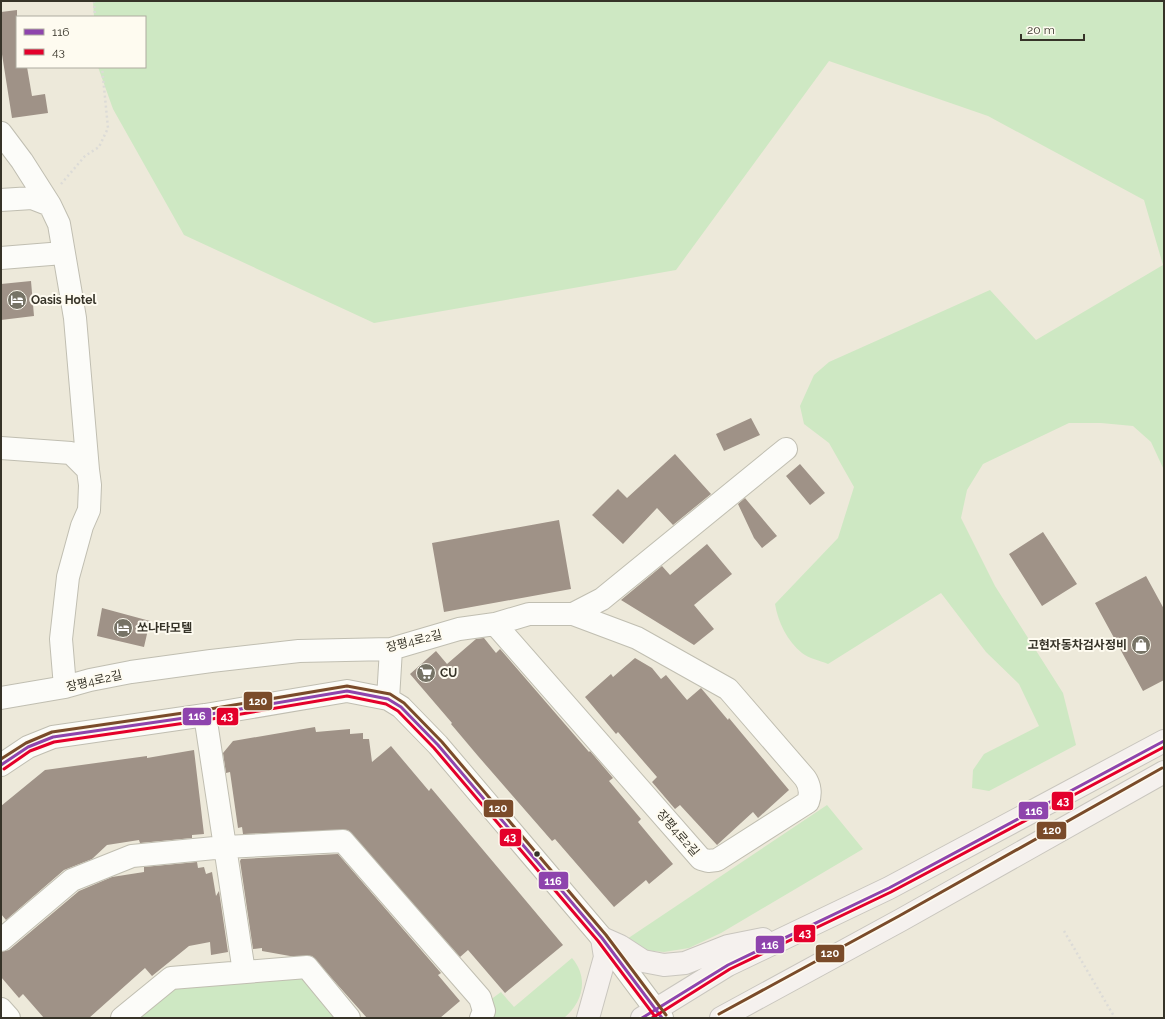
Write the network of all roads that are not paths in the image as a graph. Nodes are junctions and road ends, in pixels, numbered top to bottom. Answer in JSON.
{"nodes":[{"id":1,"x":1,"y":133,"type":"edge"},
{"id":2,"x":1,"y":200,"type":"edge"},
{"id":3,"x":50,"y":205,"type":"junction"},
{"id":4,"x":64,"y":253,"type":"junction"},
{"id":5,"x":1,"y":258,"type":"edge"},
{"id":6,"x":1,"y":448,"type":"edge"},
{"id":7,"x":786,"y":449,"type":"dead end"},
{"id":8,"x":88,"y":470,"type":"junction"},
{"id":9,"x":573,"y":614,"type":"junction"},
{"id":10,"x":495,"y":624,"type":"junction"},
{"id":11,"x":391,"y":649,"type":"junction"},
{"id":12,"x":65,"y":688,"type":"junction"},
{"id":13,"x":1,"y":698,"type":"edge"},
{"id":14,"x":388,"y":699,"type":"junction"},
{"id":15,"x":205,"y":715,"type":"junction"},
{"id":16,"x":1164,"y":741,"type":"edge"},
{"id":17,"x":1,"y":765,"type":"edge"},
{"id":18,"x":1164,"y":772,"type":"edge"},
{"id":19,"x":225,"y":847,"type":"junction"},
{"id":20,"x":602,"y":938,"type":"junction"},
{"id":21,"x":1,"y":940,"type":"edge"},
{"id":22,"x":778,"y":941,"type":"junction"},
{"id":23,"x":244,"y":972,"type":"junction"},
{"id":24,"x":1,"y":1009,"type":"edge"},
{"id":25,"x":654,"y":1015,"type":"edge"},
{"id":26,"x":9,"y":1018,"type":"edge"},
{"id":27,"x":122,"y":1018,"type":"edge"},
{"id":28,"x":348,"y":1018,"type":"edge"},
{"id":29,"x":481,"y":1018,"type":"edge"},
{"id":30,"x":588,"y":1018,"type":"edge"},
{"id":31,"x":722,"y":1018,"type":"edge"}],
"edges":[{"from":1,"to":3,"type":"street"},
{"from":2,"to":3,"type":"street"},
{"from":3,"to":4,"type":"street"},
{"from":4,"to":5,"type":"street"},
{"from":4,"to":8,"type":"street"},
{"from":6,"to":8,"type":"street"},
{"from":7,"to":9,"type":"street"},
{"from":8,"to":12,"type":"street"},
{"from":9,"to":10,"type":"street"},
{"from":9,"to":10,"type":"street","name":"장평4로2길"},
{"from":10,"to":11,"type":"street","name":"장평4로2길"},
{"from":11,"to":12,"type":"street","name":"장평4로2길"},
{"from":11,"to":14,"type":"street"},
{"from":12,"to":13,"type":"street","name":"장평4로2길"},
{"from":14,"to":15,"type":"street"},
{"from":14,"to":20,"type":"street"},
{"from":15,"to":17,"type":"street"},
{"from":15,"to":19,"type":"street"},
{"from":16,"to":22,"type":"main road"},
{"from":18,"to":31,"type":"main road"},
{"from":19,"to":21,"type":"street"},
{"from":19,"to":23,"type":"street"},
{"from":19,"to":29,"type":"street"},
{"from":20,"to":22,"type":"main road"},
{"from":20,"to":25,"type":"street"},
{"from":20,"to":30,"type":"main road"},
{"from":22,"to":25,"type":"main road"},
{"from":23,"to":27,"type":"street"},
{"from":23,"to":28,"type":"street"},
{"from":24,"to":26,"type":"street"}]}
